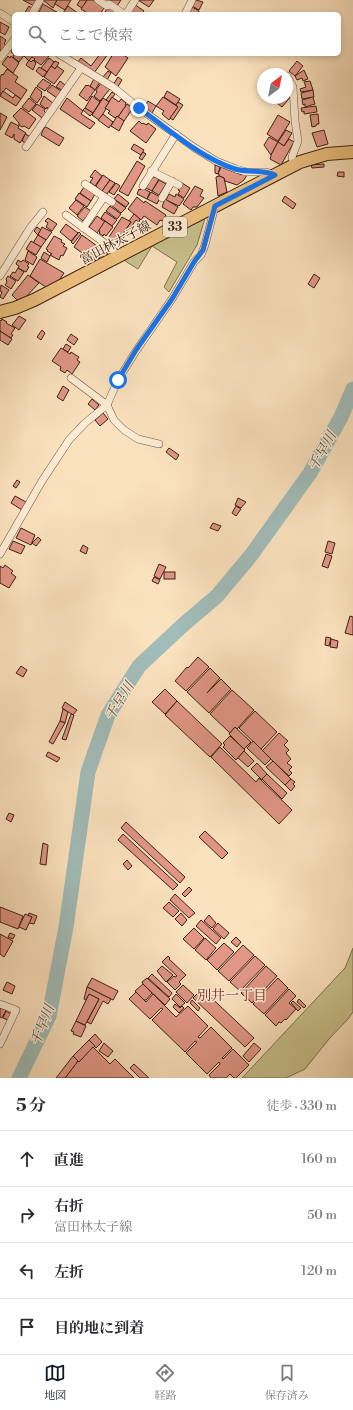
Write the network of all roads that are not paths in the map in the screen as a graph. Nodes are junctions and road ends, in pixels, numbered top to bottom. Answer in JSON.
{"nodes":[{"id":1,"x":40,"y":0,"type":"edge"},
{"id":2,"x":100,"y":0,"type":"edge"},
{"id":3,"x":135,"y":0,"type":"edge"},
{"id":4,"x":192,"y":0,"type":"edge"},
{"id":5,"x":33,"y":12,"type":"edge"},
{"id":6,"x":122,"y":12,"type":"edge"},
{"id":7,"x":126,"y":12,"type":"edge"},
{"id":8,"x":186,"y":12,"type":"edge"},
{"id":9,"x":0,"y":13,"type":"edge"},
{"id":10,"x":12,"y":21,"type":"edge"},
{"id":11,"x":12,"y":43,"type":"edge"},
{"id":12,"x":62,"y":56,"type":"edge"},
{"id":13,"x":0,"y":58,"type":"edge"},
{"id":14,"x":81,"y":68,"type":"junction"},
{"id":15,"x":293,"y":87,"type":"edge"},
{"id":16,"x":176,"y":134,"type":"junction"},
{"id":17,"x":26,"y":147,"type":"dead end"},
{"id":18,"x":353,"y":152,"type":"edge"},
{"id":19,"x":294,"y":165,"type":"junction"},
{"id":20,"x":152,"y":171,"type":"junction"},
{"id":21,"x":275,"y":175,"type":"junction"},
{"id":22,"x":172,"y":182,"type":"junction"},
{"id":23,"x":86,"y":184,"type":"dead end"},
{"id":24,"x":179,"y":185,"type":"dead end"},
{"id":25,"x":142,"y":186,"type":"dead end"},
{"id":26,"x":104,"y":197,"type":"junction"},
{"id":27,"x":162,"y":198,"type":"dead end"},
{"id":28,"x":112,"y":202,"type":"dead end"},
{"id":29,"x":215,"y":206,"type":"junction"},
{"id":30,"x":44,"y":212,"type":"dead end"},
{"id":31,"x":66,"y":215,"type":"dead end"},
{"id":32,"x":83,"y":228,"type":"junction"},
{"id":33,"x":118,"y":256,"type":"junction"},
{"id":34,"x":0,"y":276,"type":"edge"},
{"id":35,"x":0,"y":312,"type":"edge"},
{"id":36,"x":70,"y":378,"type":"dead end"},
{"id":37,"x":107,"y":405,"type":"junction"},
{"id":38,"x":159,"y":444,"type":"dead end"},
{"id":39,"x":0,"y":554,"type":"edge"},
{"id":40,"x":0,"y":1004,"type":"edge"},
{"id":41,"x":0,"y":1044,"type":"edge"}],
"edges":[{"from":1,"to":5,"type":"street"},
{"from":2,"to":6,"type":"street"},
{"from":3,"to":7,"type":"street"},
{"from":4,"to":8,"type":"street"},
{"from":9,"to":10,"type":"street"},
{"from":11,"to":13,"type":"street"},
{"from":12,"to":14,"type":"street"},
{"from":14,"to":16,"type":"street"},
{"from":14,"to":17,"type":"street"},
{"from":15,"to":19,"type":"street"},
{"from":16,"to":20,"type":"street"},
{"from":16,"to":21,"type":"street"},
{"from":18,"to":19,"type":"main road","name":"富田林太子線","number":"33"},
{"from":19,"to":21,"type":"main road","name":"富田林太子線","number":"33"},
{"from":20,"to":22,"type":"street"},
{"from":20,"to":25,"type":"street"},
{"from":21,"to":29,"type":"main road","name":"富田林太子線","number":"33"},
{"from":22,"to":24,"type":"street"},
{"from":22,"to":27,"type":"street"},
{"from":23,"to":26,"type":"street"},
{"from":26,"to":28,"type":"street"},
{"from":26,"to":32,"type":"street"},
{"from":29,"to":33,"type":"main road","name":"富田林太子線","number":"33"},
{"from":29,"to":37,"type":"street"},
{"from":30,"to":34,"type":"street"},
{"from":31,"to":32,"type":"street"},
{"from":32,"to":33,"type":"street"},
{"from":33,"to":35,"type":"main road","name":"富田林太子線","number":"33"},
{"from":36,"to":37,"type":"street"},
{"from":37,"to":38,"type":"street"},
{"from":37,"to":39,"type":"street"},
{"from":40,"to":41,"type":"street"}]}
